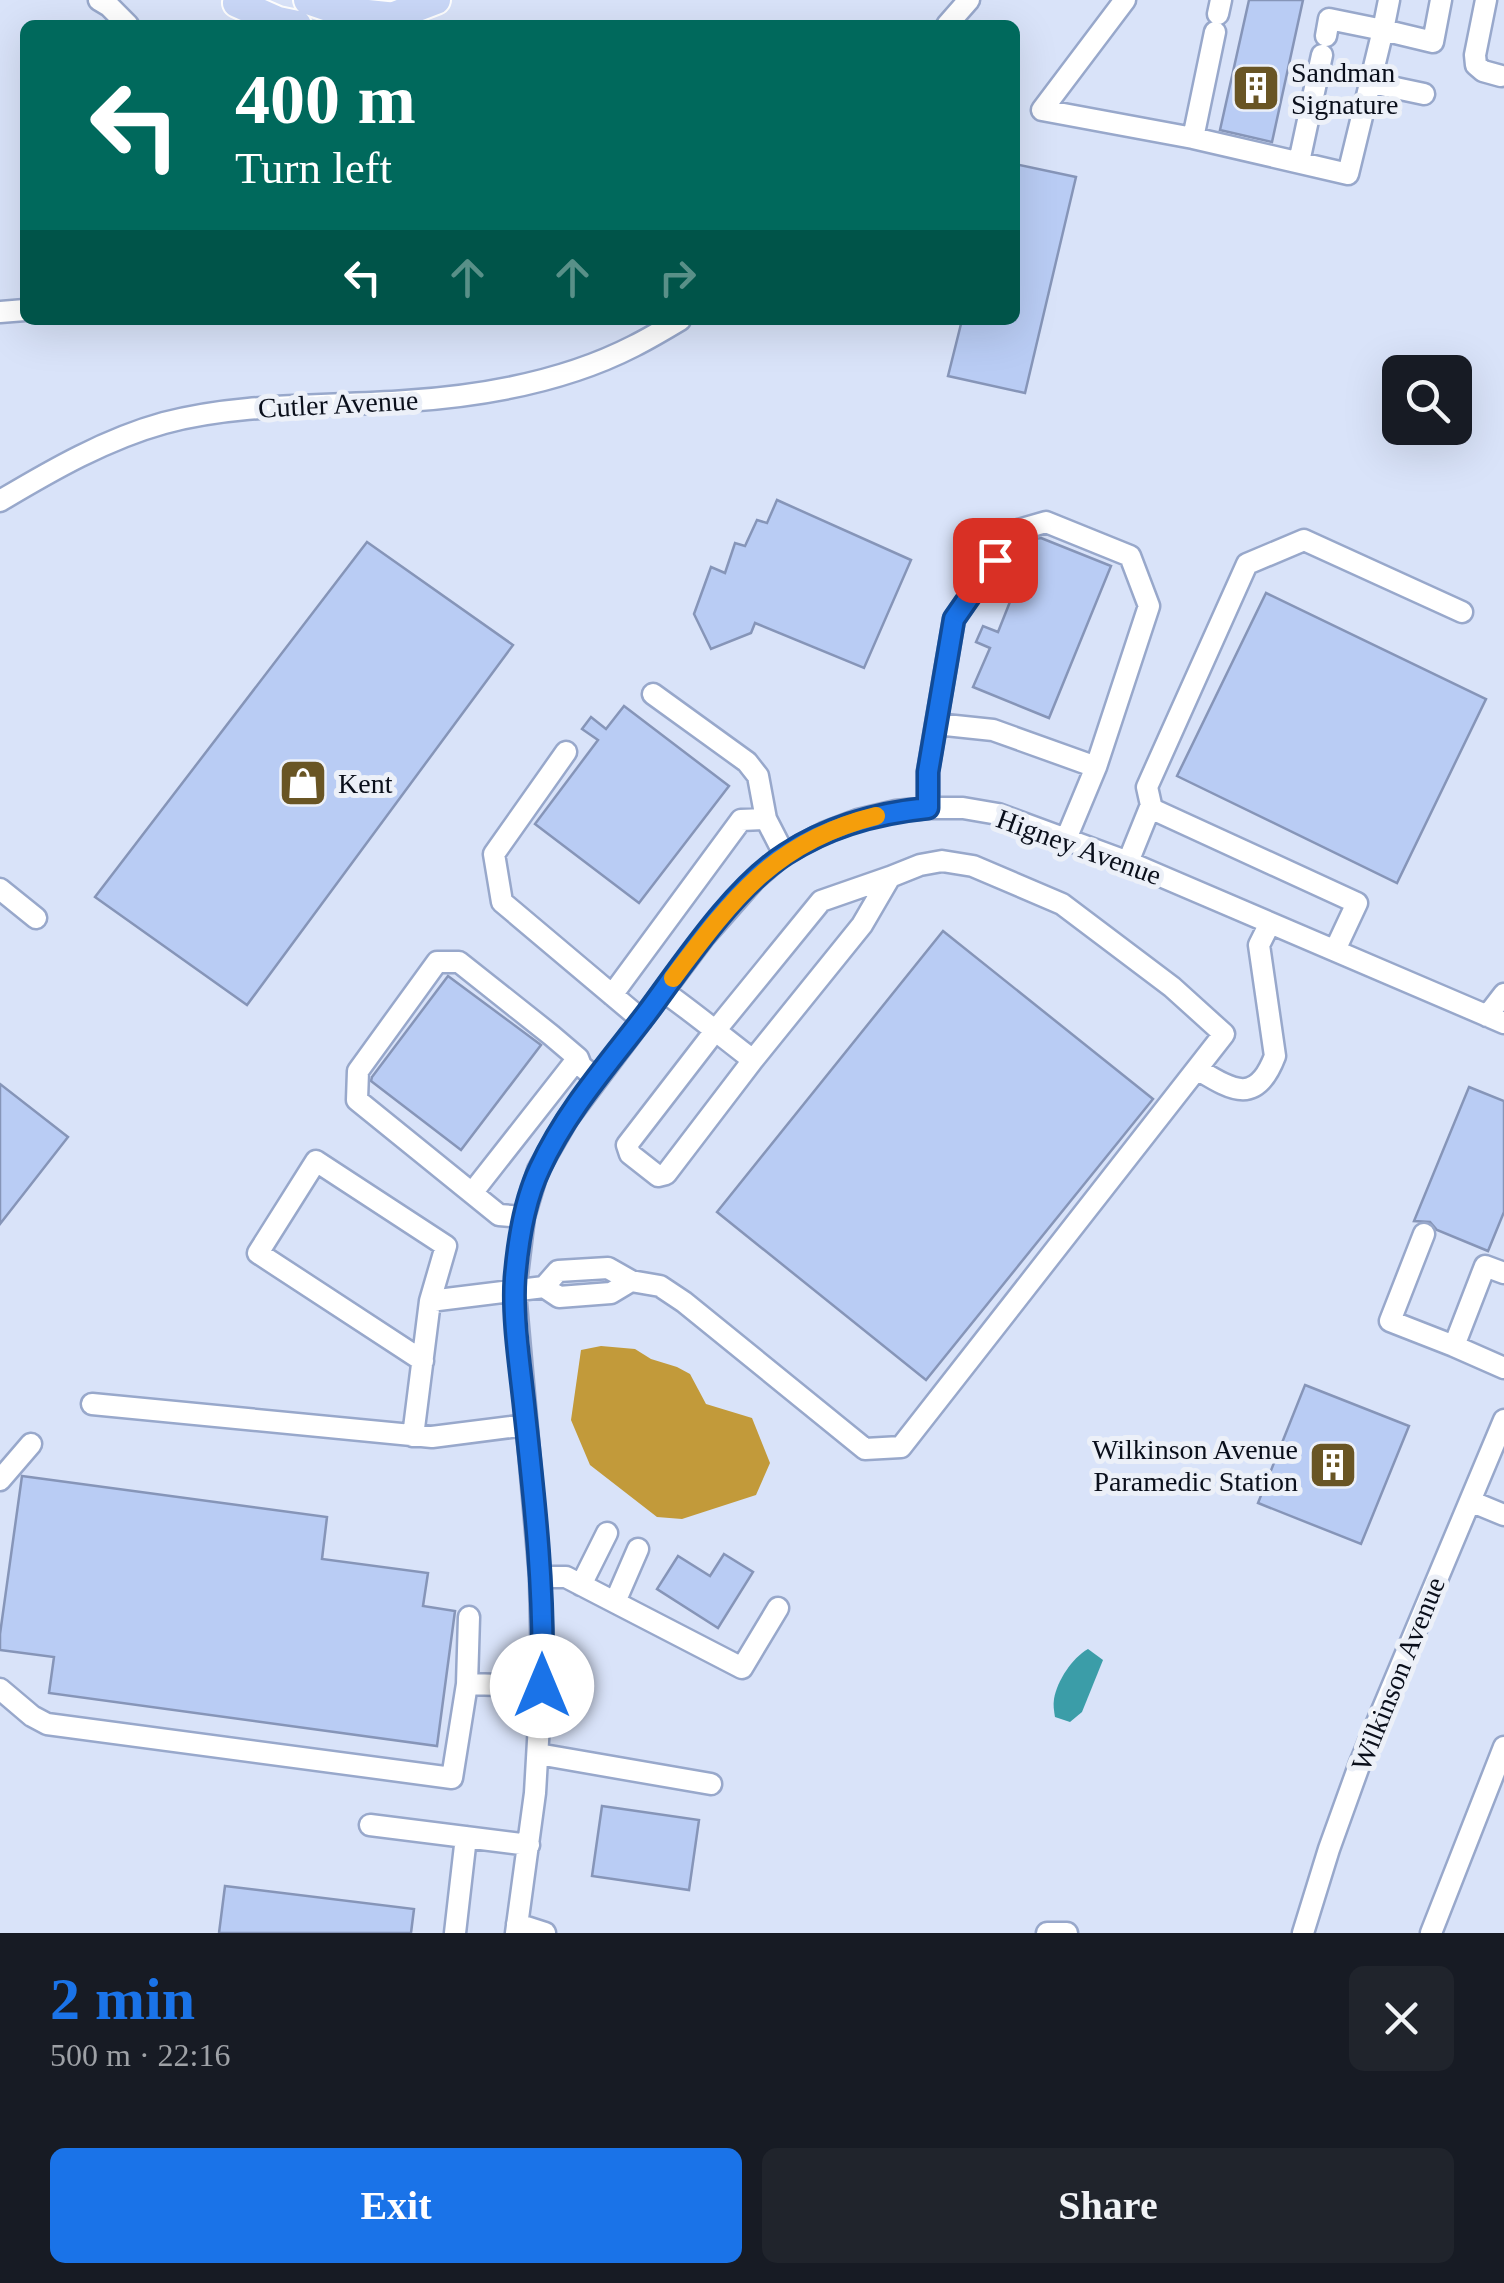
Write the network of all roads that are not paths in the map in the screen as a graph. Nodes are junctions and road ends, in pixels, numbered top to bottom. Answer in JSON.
{"nodes":[{"id":1,"x":99,"y":0,"type":"edge"},
{"id":2,"x":308,"y":0,"type":"edge"},
{"id":3,"x":436,"y":0,"type":"edge"},
{"id":4,"x":969,"y":0,"type":"edge"},
{"id":5,"x":1125,"y":0,"type":"edge"},
{"id":6,"x":1389,"y":0,"type":"edge"},
{"id":7,"x":1442,"y":0,"type":"edge"},
{"id":8,"x":1486,"y":0,"type":"edge"},
{"id":9,"x":236,"y":9,"type":"edge"},
{"id":10,"x":1218,"y":15,"type":"edge"},
{"id":11,"x":396,"y":16,"type":"junction"},
{"id":12,"x":124,"y":20,"type":"edge"},
{"id":13,"x":274,"y":20,"type":"edge"},
{"id":14,"x":382,"y":20,"type":"edge"},
{"id":15,"x":948,"y":20,"type":"edge"},
{"id":16,"x":1384,"y":30,"type":"junction"},
{"id":17,"x":1501,"y":76,"type":"dead end"},
{"id":18,"x":1372,"y":83,"type":"junction"},
{"id":19,"x":1424,"y":94,"type":"dead end"},
{"id":20,"x":1193,"y":138,"type":"junction"},
{"id":21,"x":1298,"y":162,"type":"junction"},
{"id":22,"x":671,"y":325,"type":"edge"},
{"id":23,"x":0,"y":501,"type":"edge"},
{"id":24,"x":1462,"y":612,"type":"dead end"},
{"id":25,"x":653,"y":694,"type":"dead end"},
{"id":26,"x":936,"y":724,"type":"junction"},
{"id":27,"x":566,"y":752,"type":"dead end"},
{"id":28,"x":1096,"y":767,"type":"junction"},
{"id":29,"x":928,"y":808,"type":"junction"},
{"id":30,"x":1150,"y":808,"type":"junction"},
{"id":31,"x":766,"y":819,"type":"junction"},
{"id":32,"x":1066,"y":839,"type":"junction"},
{"id":33,"x":784,"y":854,"type":"junction"},
{"id":34,"x":1128,"y":862,"type":"junction"},
{"id":35,"x":890,"y":878,"type":"junction"},
{"id":36,"x":0,"y":888,"type":"edge"},
{"id":37,"x":36,"y":918,"type":"dead end"},
{"id":38,"x":1270,"y":922,"type":"junction"},
{"id":39,"x":1335,"y":950,"type":"junction"},
{"id":40,"x":663,"y":991,"type":"junction"},
{"id":41,"x":612,"y":994,"type":"junction"},
{"id":42,"x":1504,"y":994,"type":"edge"},
{"id":43,"x":1495,"y":1019,"type":"edge"},
{"id":44,"x":642,"y":1020,"type":"junction"},
{"id":45,"x":715,"y":1031,"type":"junction"},
{"id":46,"x":578,"y":1058,"type":"junction"},
{"id":47,"x":752,"y":1060,"type":"junction"},
{"id":48,"x":1197,"y":1069,"type":"junction"},
{"id":49,"x":597,"y":1079,"type":"junction"},
{"id":50,"x":472,"y":1194,"type":"junction"},
{"id":51,"x":524,"y":1217,"type":"junction"},
{"id":52,"x":1424,"y":1234,"type":"dead end"},
{"id":53,"x":1504,"y":1273,"type":"edge"},
{"id":54,"x":515,"y":1292,"type":"junction"},
{"id":55,"x":430,"y":1301,"type":"junction"},
{"id":56,"x":1454,"y":1346,"type":"junction"},
{"id":57,"x":423,"y":1361,"type":"junction"},
{"id":58,"x":1504,"y":1368,"type":"edge"},
{"id":59,"x":92,"y":1404,"type":"dead end"},
{"id":60,"x":1504,"y":1420,"type":"edge"},
{"id":61,"x":526,"y":1425,"type":"junction"},
{"id":62,"x":413,"y":1436,"type":"junction"},
{"id":63,"x":31,"y":1444,"type":"dead end"},
{"id":64,"x":0,"y":1480,"type":"edge"},
{"id":65,"x":1470,"y":1502,"type":"junction"},
{"id":66,"x":1504,"y":1515,"type":"edge"},
{"id":67,"x":608,"y":1533,"type":"dead end"},
{"id":68,"x":638,"y":1550,"type":"dead end"},
{"id":69,"x":540,"y":1577,"type":"junction"},
{"id":70,"x":581,"y":1585,"type":"junction"},
{"id":71,"x":615,"y":1602,"type":"junction"},
{"id":72,"x":778,"y":1608,"type":"dead end"},
{"id":73,"x":469,"y":1618,"type":"dead end"},
{"id":74,"x":468,"y":1684,"type":"junction"},
{"id":75,"x":542,"y":1686,"type":"junction"},
{"id":76,"x":0,"y":1688,"type":"edge"},
{"id":77,"x":1504,"y":1748,"type":"edge"},
{"id":78,"x":538,"y":1754,"type":"junction"},
{"id":79,"x":711,"y":1784,"type":"dead end"},
{"id":80,"x":370,"y":1825,"type":"dead end"},
{"id":81,"x":466,"y":1837,"type":"junction"},
{"id":82,"x":529,"y":1845,"type":"junction"},
{"id":83,"x":516,"y":1929,"type":"edge"},
{"id":84,"x":456,"y":1933,"type":"edge"},
{"id":85,"x":545,"y":1933,"type":"edge"},
{"id":86,"x":1047,"y":1933,"type":"edge"},
{"id":87,"x":1067,"y":1933,"type":"edge"},
{"id":88,"x":1303,"y":1933,"type":"edge"},
{"id":89,"x":1431,"y":1933,"type":"edge"}],
"edges":[{"from":1,"to":12,"type":"street"},
{"from":2,"to":11,"type":"main road"},
{"from":3,"to":11,"type":"main road"},
{"from":4,"to":15,"type":"street"},
{"from":5,"to":20,"type":"street"},
{"from":6,"to":16,"type":"street"},
{"from":7,"to":16,"type":"street"},
{"from":8,"to":17,"type":"street"},
{"from":9,"to":13,"type":"main road"},
{"from":10,"to":20,"type":"street"},
{"from":11,"to":14,"type":"main road"},
{"from":16,"to":18,"type":"street"},
{"from":16,"to":21,"type":"street"},
{"from":18,"to":19,"type":"street"},
{"from":18,"to":21,"type":"street"},
{"from":20,"to":21,"type":"street"},
{"from":22,"to":23,"type":"street","name":"Cutler Avenue"},
{"from":24,"to":30,"type":"street"},
{"from":25,"to":31,"type":"street"},
{"from":26,"to":28,"type":"street"},
{"from":26,"to":28,"type":"street"},
{"from":26,"to":29,"type":"street"},
{"from":27,"to":41,"type":"street"},
{"from":28,"to":32,"type":"street"},
{"from":29,"to":32,"type":"street","name":"Higney Avenue"},
{"from":29,"to":33,"type":"street","name":"Higney Avenue"},
{"from":30,"to":34,"type":"street"},
{"from":30,"to":39,"type":"street"},
{"from":31,"to":33,"type":"street"},
{"from":31,"to":41,"type":"street"},
{"from":32,"to":34,"type":"street","name":"Higney Avenue"},
{"from":33,"to":40,"type":"street","name":"Higney Avenue"},
{"from":34,"to":38,"type":"street","name":"Higney Avenue"},
{"from":35,"to":45,"type":"street"},
{"from":35,"to":47,"type":"street"},
{"from":35,"to":48,"type":"street"},
{"from":36,"to":37,"type":"street"},
{"from":38,"to":39,"type":"street","name":"Higney Avenue"},
{"from":38,"to":48,"type":"street"},
{"from":39,"to":43,"type":"street","name":"Higney Avenue"},
{"from":40,"to":44,"type":"street","name":"Higney Avenue"},
{"from":40,"to":45,"type":"street"},
{"from":41,"to":44,"type":"street"},
{"from":42,"to":43,"type":"street"},
{"from":44,"to":49,"type":"street","name":"Higney Avenue"},
{"from":45,"to":47,"type":"street"},
{"from":45,"to":47,"type":"street"},
{"from":46,"to":49,"type":"street"},
{"from":46,"to":50,"type":"street"},
{"from":46,"to":50,"type":"street"},
{"from":48,"to":54,"type":"street"},
{"from":49,"to":51,"type":"street","name":"Higney Avenue"},
{"from":50,"to":51,"type":"street"},
{"from":51,"to":54,"type":"street","name":"Higney Avenue"},
{"from":52,"to":56,"type":"street"},
{"from":53,"to":56,"type":"street"},
{"from":54,"to":55,"type":"street"},
{"from":54,"to":61,"type":"street","name":"Higney Avenue"},
{"from":55,"to":57,"type":"street"},
{"from":55,"to":57,"type":"street"},
{"from":56,"to":58,"type":"street"},
{"from":57,"to":62,"type":"street"},
{"from":59,"to":62,"type":"street"},
{"from":60,"to":65,"type":"street","name":"Wilkinson Avenue"},
{"from":61,"to":62,"type":"street"},
{"from":61,"to":69,"type":"street","name":"Higney Avenue"},
{"from":63,"to":64,"type":"street"},
{"from":65,"to":66,"type":"street"},
{"from":65,"to":88,"type":"street","name":"Wilkinson Avenue"},
{"from":67,"to":70,"type":"street"},
{"from":68,"to":71,"type":"street"},
{"from":69,"to":70,"type":"street"},
{"from":69,"to":75,"type":"street","name":"Higney Avenue"},
{"from":70,"to":71,"type":"street"},
{"from":71,"to":72,"type":"street"},
{"from":73,"to":74,"type":"street"},
{"from":74,"to":75,"type":"street"},
{"from":74,"to":76,"type":"street"},
{"from":75,"to":78,"type":"street","name":"Higney Avenue"},
{"from":77,"to":89,"type":"street"},
{"from":78,"to":79,"type":"street"},
{"from":78,"to":82,"type":"street","name":"Higney Avenue"},
{"from":80,"to":81,"type":"street"},
{"from":81,"to":82,"type":"street"},
{"from":81,"to":84,"type":"street"},
{"from":82,"to":83,"type":"street","name":"Higney Avenue"},
{"from":83,"to":85,"type":"street"},
{"from":86,"to":87,"type":"street"}]}
